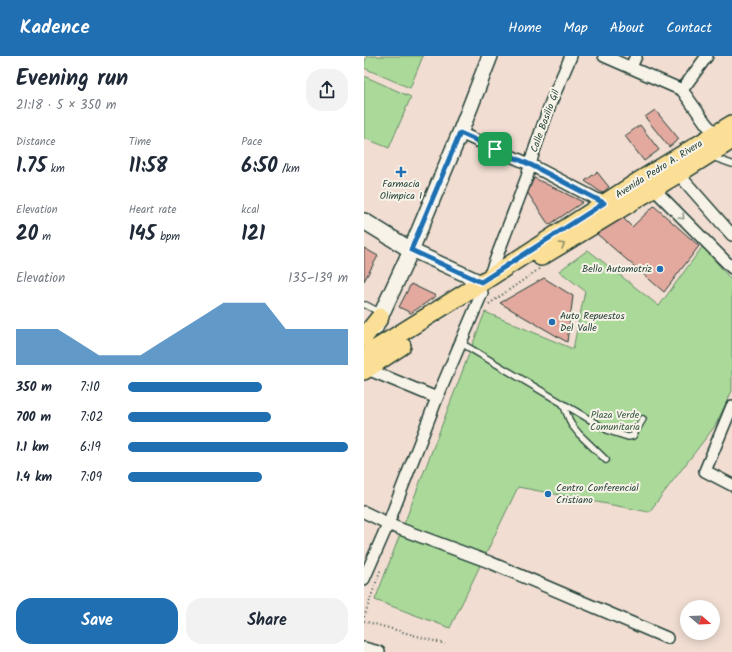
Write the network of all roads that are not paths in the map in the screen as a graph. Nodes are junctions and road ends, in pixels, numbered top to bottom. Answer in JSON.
{"nodes":[{"id":1,"x":490,"y":56,"type":"edge"},
{"id":2,"x":571,"y":56,"type":"edge"},
{"id":3,"x":604,"y":56,"type":"edge"},
{"id":4,"x":636,"y":56,"type":"edge"},
{"id":5,"x":707,"y":56,"type":"edge"},
{"id":6,"x":631,"y":67,"type":"junction"},
{"id":7,"x":682,"y":90,"type":"junction"},
{"id":8,"x":732,"y":124,"type":"edge"},
{"id":9,"x":460,"y":133,"type":"junction"},
{"id":10,"x":716,"y":134,"type":"junction"},
{"id":11,"x":732,"y":140,"type":"edge"},
{"id":12,"x":708,"y":155,"type":"junction"},
{"id":13,"x":732,"y":164,"type":"edge"},
{"id":14,"x":531,"y":165,"type":"junction"},
{"id":15,"x":673,"y":168,"type":"junction"},
{"id":16,"x":648,"y":184,"type":"junction"},
{"id":17,"x":604,"y":203,"type":"junction"},
{"id":18,"x":364,"y":221,"type":"edge"},
{"id":19,"x":732,"y":234,"type":"edge"},
{"id":20,"x":411,"y":250,"type":"junction"},
{"id":21,"x":732,"y":268,"type":"edge"},
{"id":22,"x":484,"y":284,"type":"junction"},
{"id":23,"x":364,"y":305,"type":"edge"},
{"id":24,"x":380,"y":315,"type":"junction"},
{"id":25,"x":364,"y":337,"type":"edge"},
{"id":26,"x":461,"y":343,"type":"junction"},
{"id":27,"x":365,"y":363,"type":"edge"},
{"id":28,"x":437,"y":398,"type":"junction"},
{"id":29,"x":563,"y":403,"type":"junction"},
{"id":30,"x":732,"y":406,"type":"edge"},
{"id":31,"x":643,"y":419,"type":"dead end"},
{"id":32,"x":606,"y":460,"type":"dead end"},
{"id":33,"x":732,"y":485,"type":"edge"},
{"id":34,"x":364,"y":512,"type":"edge"},
{"id":35,"x":388,"y":524,"type":"junction"},
{"id":36,"x":364,"y":579,"type":"edge"},
{"id":37,"x":667,"y":638,"type":"dead end"},
{"id":38,"x":364,"y":648,"type":"edge"},
{"id":39,"x":379,"y":652,"type":"edge"}],
"edges":[{"from":1,"to":9,"type":"main road"},
{"from":2,"to":14,"type":"street","name":"Calle Basilio Gil"},
{"from":3,"to":6,"type":"street"},
{"from":4,"to":6,"type":"street"},
{"from":5,"to":7,"type":"street"},
{"from":6,"to":7,"type":"street"},
{"from":7,"to":10,"type":"street"},
{"from":8,"to":10,"type":"main road","name":"Avenida Pedro A. Rivera"},
{"from":9,"to":14,"type":"street"},
{"from":9,"to":20,"type":"main road"},
{"from":10,"to":15,"type":"main road","name":"Avenida Pedro A. Rivera"},
{"from":11,"to":12,"type":"main road","name":"Avenida Pedro A. Rivera"},
{"from":12,"to":13,"type":"lane"},
{"from":12,"to":15,"type":"main road","name":"Avenida Pedro A. Rivera"},
{"from":14,"to":17,"type":"street"},
{"from":14,"to":22,"type":"street","name":"Calle Basilio Gil"},
{"from":15,"to":16,"type":"main road","name":"Avenida Pedro A. Rivera"},
{"from":15,"to":19,"type":"street"},
{"from":16,"to":17,"type":"main road","name":"Avenida Pedro A. Rivera"},
{"from":16,"to":21,"type":"street","one_way":true},
{"from":22,"to":16,"type":"main road","name":"Avenida Pedro A. Rivera","one_way":true},
{"from":17,"to":22,"type":"main road","name":"Avenida Pedro A. Rivera"},
{"from":18,"to":20,"type":"main road"},
{"from":20,"to":22,"type":"street"},
{"from":20,"to":24,"type":"main road"},
{"from":22,"to":26,"type":"street","name":"Calle Basilio Gil"},
{"from":22,"to":27,"type":"main road","name":"Avenida Pedro A. Rivera"},
{"from":23,"to":24,"type":"lane"},
{"from":24,"to":25,"type":"main road"},
{"from":24,"to":27,"type":"main road"},
{"from":26,"to":28,"type":"street","name":"Calle Basilio Gil"},
{"from":26,"to":29,"type":"lane"},
{"from":27,"to":28,"type":"street"},
{"from":28,"to":35,"type":"street","name":"Calle Basilio Gil"},
{"from":29,"to":31,"type":"lane"},
{"from":29,"to":32,"type":"lane"},
{"from":30,"to":33,"type":"street"},
{"from":34,"to":35,"type":"street"},
{"from":35,"to":36,"type":"street","name":"Calle Basilio Gil"},
{"from":35,"to":37,"type":"street"},
{"from":38,"to":39,"type":"street"}]}
